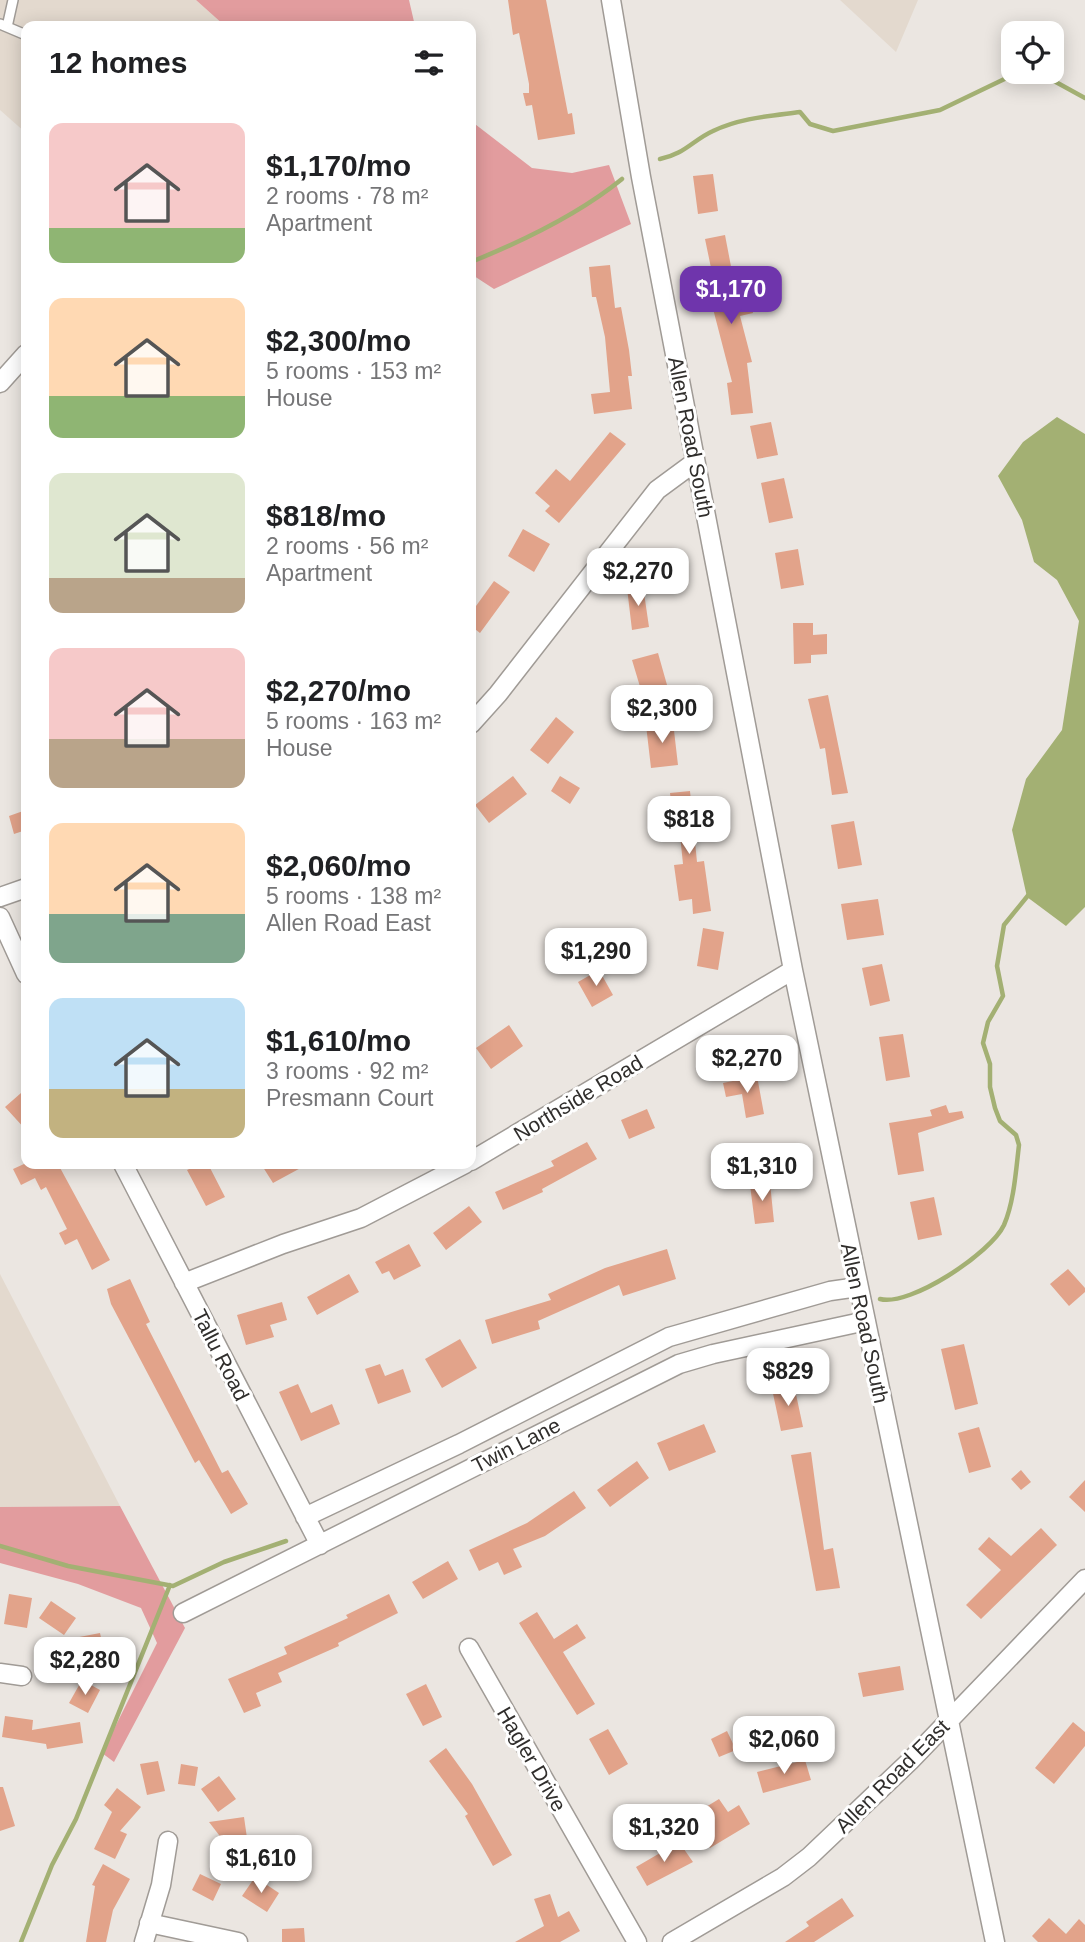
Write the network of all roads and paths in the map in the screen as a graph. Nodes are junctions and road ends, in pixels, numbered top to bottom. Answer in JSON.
{"nodes":[{"id":1,"x":13,"y":0,"type":"edge"},
{"id":2,"x":611,"y":0,"type":"edge"},
{"id":3,"x":3,"y":26,"type":"edge"},
{"id":4,"x":21,"y":33,"type":"edge"},
{"id":5,"x":21,"y":360,"type":"edge"},
{"id":6,"x":0,"y":383,"type":"edge"},
{"id":7,"x":695,"y":462,"type":"junction"},
{"id":8,"x":476,"y":718,"type":"edge"},
{"id":9,"x":21,"y":890,"type":"edge"},
{"id":10,"x":0,"y":897,"type":"edge"},
{"id":11,"x":0,"y":917,"type":"edge"},
{"id":12,"x":21,"y":963,"type":"edge"},
{"id":13,"x":793,"y":970,"type":"junction"},
{"id":14,"x":476,"y":1158,"type":"edge"},
{"id":15,"x":126,"y":1169,"type":"edge"},
{"id":16,"x":456,"y":1169,"type":"edge"},
{"id":17,"x":184,"y":1283,"type":"junction"},
{"id":18,"x":858,"y":1287,"type":"junction"},
{"id":19,"x":866,"y":1321,"type":"junction"},
{"id":20,"x":305,"y":1517,"type":"junction"},
{"id":21,"x":320,"y":1545,"type":"junction"},
{"id":22,"x":1085,"y":1579,"type":"edge"},
{"id":23,"x":183,"y":1613,"type":"dead end"},
{"id":24,"x":469,"y":1648,"type":"dead end"},
{"id":25,"x":0,"y":1673,"type":"edge"},
{"id":26,"x":22,"y":1676,"type":"dead end"},
{"id":27,"x":947,"y":1721,"type":"junction"},
{"id":28,"x":168,"y":1842,"type":"dead end"},
{"id":29,"x":149,"y":1923,"type":"junction"},
{"id":30,"x":145,"y":1942,"type":"edge"},
{"id":31,"x":238,"y":1942,"type":"edge"},
{"id":32,"x":637,"y":1942,"type":"edge"},
{"id":33,"x":672,"y":1942,"type":"edge"},
{"id":34,"x":995,"y":1942,"type":"edge"}],
"edges":[{"from":1,"to":3,"type":"lane"},
{"from":2,"to":7,"type":"street","name":"Allen Road South"},
{"from":3,"to":4,"type":"lane"},
{"from":5,"to":6,"type":"street"},
{"from":7,"to":8,"type":"street"},
{"from":7,"to":13,"type":"street","name":"Allen Road South"},
{"from":9,"to":10,"type":"street"},
{"from":11,"to":12,"type":"street"},
{"from":13,"to":14,"type":"street","name":"Northside Road"},
{"from":13,"to":18,"type":"street","name":"Allen Road South"},
{"from":15,"to":17,"type":"street","name":"Tallu Road"},
{"from":16,"to":17,"type":"street"},
{"from":17,"to":20,"type":"street","name":"Tallu Road"},
{"from":18,"to":19,"type":"street","name":"Allen Road South"},
{"from":18,"to":20,"type":"street","name":"Twin Lane"},
{"from":19,"to":21,"type":"street","name":"Twin Lane"},
{"from":19,"to":27,"type":"street","name":"Allen Road South"},
{"from":20,"to":21,"type":"street","name":"Tallu Road"},
{"from":21,"to":23,"type":"street","name":"Twin Lane"},
{"from":22,"to":27,"type":"street","name":"Allen Road East"},
{"from":24,"to":32,"type":"street","name":"Hagler Drive"},
{"from":25,"to":26,"type":"street"},
{"from":27,"to":33,"type":"street","name":"Allen Road East"},
{"from":27,"to":34,"type":"street","name":"Allen Road South"},
{"from":28,"to":29,"type":"street"},
{"from":29,"to":30,"type":"street"},
{"from":29,"to":31,"type":"street"}]}
